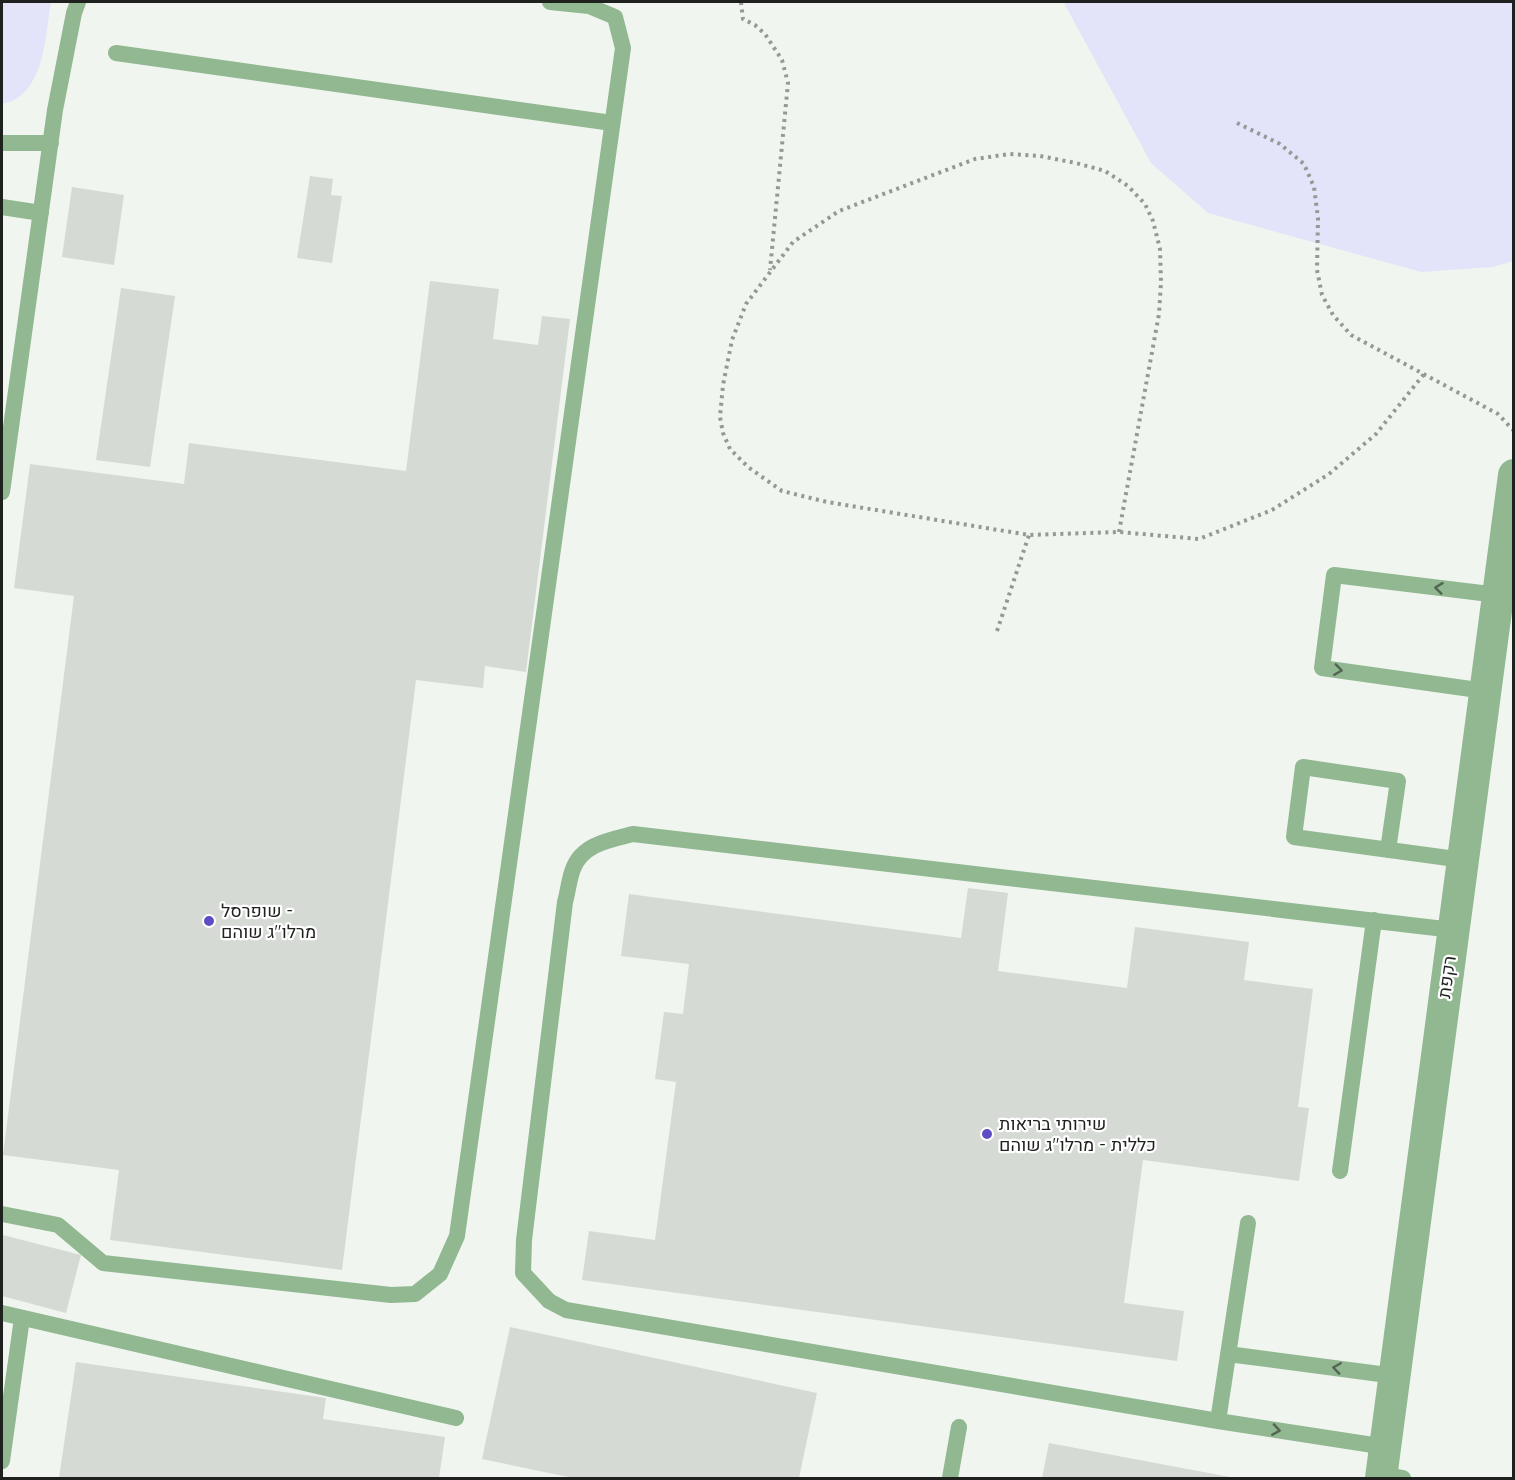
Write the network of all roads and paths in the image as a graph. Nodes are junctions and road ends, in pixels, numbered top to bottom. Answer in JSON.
{"nodes":[{"id":1,"x":78,"y":2,"type":"edge"},
{"id":2,"x":550,"y":2,"type":"edge"},
{"id":3,"x":741,"y":2,"type":"edge"},
{"id":4,"x":116,"y":53,"type":"dead end"},
{"id":5,"x":612,"y":123,"type":"junction"},
{"id":6,"x":1237,"y":123,"type":"dead end"},
{"id":7,"x":2,"y":143,"type":"edge"},
{"id":8,"x":51,"y":143,"type":"junction"},
{"id":9,"x":2,"y":207,"type":"edge"},
{"id":10,"x":41,"y":213,"type":"junction"},
{"id":11,"x":770,"y":270,"type":"junction"},
{"id":12,"x":1424,"y":374,"type":"junction"},
{"id":13,"x":1514,"y":431,"type":"edge"},
{"id":14,"x":1514,"y":475,"type":"edge"},
{"id":15,"x":2,"y":492,"type":"edge"},
{"id":16,"x":1119,"y":532,"type":"junction"},
{"id":17,"x":1029,"y":535,"type":"junction"},
{"id":18,"x":1498,"y":595,"type":"junction"},
{"id":19,"x":997,"y":631,"type":"dead end"},
{"id":20,"x":1485,"y":691,"type":"junction"},
{"id":21,"x":1388,"y":850,"type":"junction"},
{"id":22,"x":1463,"y":860,"type":"junction"},
{"id":23,"x":1374,"y":920,"type":"junction"},
{"id":24,"x":1454,"y":930,"type":"junction"},
{"id":25,"x":1340,"y":1171,"type":"dead end"},
{"id":26,"x":2,"y":1214,"type":"edge"},
{"id":27,"x":1248,"y":1223,"type":"dead end"},
{"id":28,"x":2,"y":1313,"type":"edge"},
{"id":29,"x":22,"y":1318,"type":"junction"},
{"id":30,"x":1228,"y":1354,"type":"junction"},
{"id":31,"x":1395,"y":1376,"type":"junction"},
{"id":32,"x":456,"y":1418,"type":"dead end"},
{"id":33,"x":1218,"y":1421,"type":"junction"},
{"id":34,"x":959,"y":1427,"type":"dead end"},
{"id":35,"x":2,"y":1461,"type":"edge"},
{"id":36,"x":1388,"y":1470,"type":"edge"},
{"id":37,"x":950,"y":1479,"type":"edge"}],
"edges":[{"from":1,"to":8,"type":"lane"},
{"from":2,"to":5,"type":"lane"},
{"from":3,"to":11,"type":"path"},
{"from":4,"to":5,"type":"lane"},
{"from":5,"to":26,"type":"lane"},
{"from":6,"to":12,"type":"path"},
{"from":7,"to":8,"type":"lane"},
{"from":8,"to":10,"type":"lane"},
{"from":9,"to":10,"type":"lane"},
{"from":10,"to":15,"type":"lane"},
{"from":11,"to":16,"type":"path"},
{"from":11,"to":17,"type":"path"},
{"from":12,"to":13,"type":"path"},
{"from":12,"to":16,"type":"path"},
{"from":14,"to":18,"type":"street","name":"רקפת"},
{"from":16,"to":17,"type":"path"},
{"from":17,"to":19,"type":"path"},
{"from":18,"to":20,"type":"street","name":"רקפת"},
{"from":18,"to":20,"type":"lane","one_way":true},
{"from":20,"to":22,"type":"street","name":"רקפת"},
{"from":21,"to":21,"type":"lane"},
{"from":21,"to":22,"type":"lane"},
{"from":22,"to":24,"type":"street","name":"רקפת"},
{"from":23,"to":24,"type":"lane"},
{"from":23,"to":25,"type":"lane"},
{"from":23,"to":33,"type":"lane"},
{"from":24,"to":31,"type":"street","name":"רקפת"},
{"from":27,"to":30,"type":"lane"},
{"from":28,"to":29,"type":"lane"},
{"from":29,"to":32,"type":"lane"},
{"from":29,"to":35,"type":"lane"},
{"from":31,"to":30,"type":"lane","one_way":true},
{"from":30,"to":33,"type":"lane"},
{"from":31,"to":36,"type":"street","name":"רקפת"},
{"from":33,"to":36,"type":"lane","one_way":true},
{"from":34,"to":37,"type":"lane"}]}
